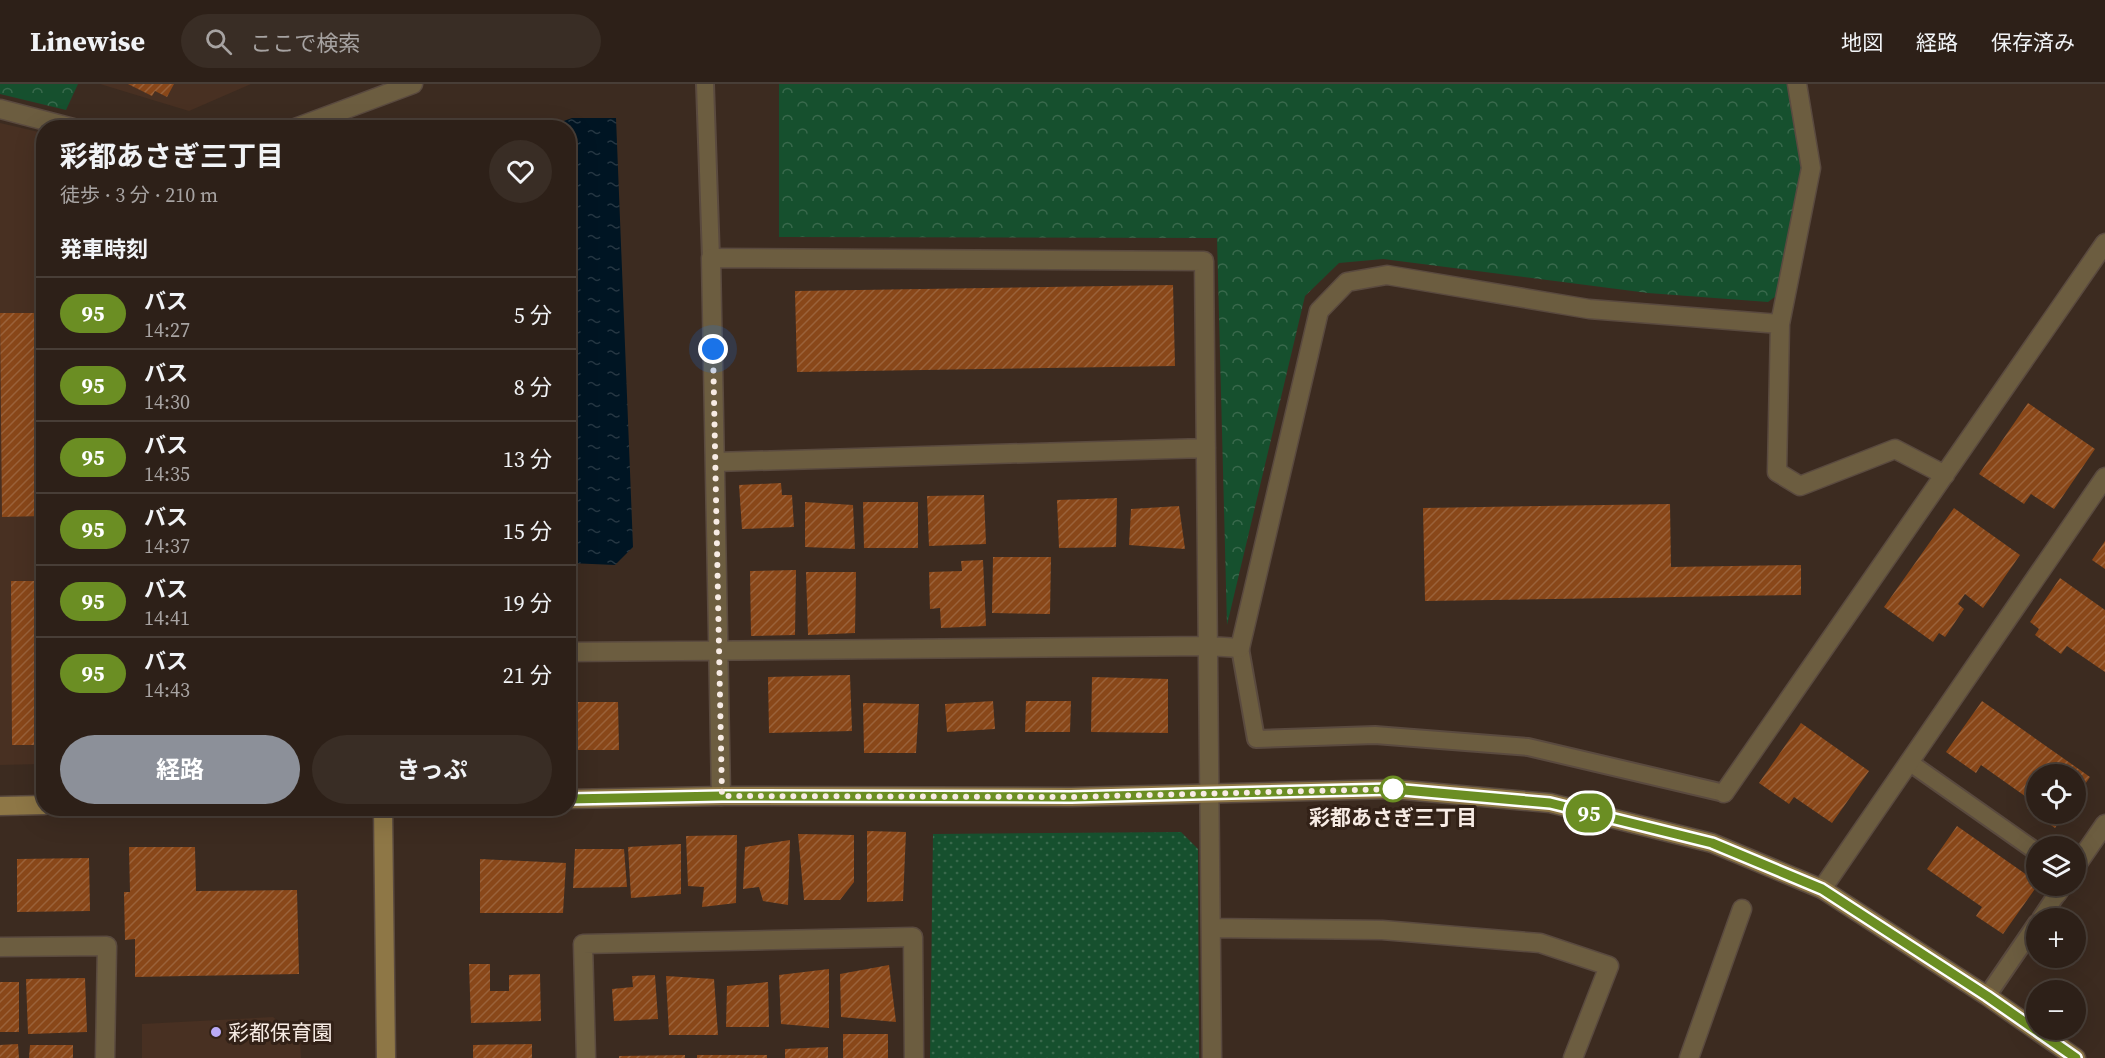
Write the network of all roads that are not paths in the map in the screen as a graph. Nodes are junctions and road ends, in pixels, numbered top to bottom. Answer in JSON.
{"nodes":[{"id":1,"x":413,"y":84,"type":"edge"},
{"id":2,"x":705,"y":84,"type":"edge"},
{"id":3,"x":1797,"y":84,"type":"edge"},
{"id":4,"x":0,"y":109,"type":"edge"},
{"id":5,"x":42,"y":120,"type":"edge"},
{"id":6,"x":316,"y":120,"type":"edge"},
{"id":7,"x":2105,"y":243,"type":"edge"},
{"id":8,"x":711,"y":258,"type":"junction"},
{"id":9,"x":1780,"y":324,"type":"junction"},
{"id":10,"x":1206,"y":448,"type":"junction"},
{"id":11,"x":715,"y":462,"type":"junction"},
{"id":12,"x":1945,"y":475,"type":"junction"},
{"id":13,"x":2105,"y":477,"type":"edge"},
{"id":14,"x":1208,"y":646,"type":"junction"},
{"id":15,"x":1240,"y":648,"type":"junction"},
{"id":16,"x":718,"y":649,"type":"junction"},
{"id":17,"x":576,"y":652,"type":"edge"},
{"id":18,"x":1909,"y":762,"type":"junction"},
{"id":19,"x":1724,"y":793,"type":"joint"},
{"id":20,"x":1210,"y":795,"type":"junction"},
{"id":21,"x":722,"y":796,"type":"junction"},
{"id":22,"x":576,"y":799,"type":"edge"},
{"id":23,"x":36,"y":805,"type":"edge"},
{"id":24,"x":0,"y":806,"type":"edge"},
{"id":25,"x":383,"y":816,"type":"edge"},
{"id":26,"x":2105,"y":824,"type":"edge"},
{"id":27,"x":2026,"y":844,"type":"edge"},
{"id":28,"x":2086,"y":852,"type":"edge"},
{"id":29,"x":1822,"y":889,"type":"junction"},
{"id":30,"x":1742,"y":909,"type":"dead end"},
{"id":31,"x":1211,"y":928,"type":"junction"},
{"id":32,"x":2026,"y":939,"type":"edge"},
{"id":33,"x":0,"y":946,"type":"edge"},
{"id":34,"x":1987,"y":996,"type":"junction"},
{"id":35,"x":105,"y":1058,"type":"edge"},
{"id":36,"x":386,"y":1058,"type":"edge"},
{"id":37,"x":586,"y":1058,"type":"edge"},
{"id":38,"x":914,"y":1058,"type":"edge"},
{"id":39,"x":1212,"y":1058,"type":"edge"},
{"id":40,"x":1573,"y":1058,"type":"edge"},
{"id":41,"x":1689,"y":1058,"type":"edge"},
{"id":42,"x":2076,"y":1058,"type":"edge"}],
"edges":[{"from":1,"to":6,"type":"street"},
{"from":2,"to":8,"type":"lane"},
{"from":3,"to":9,"type":"street"},
{"from":4,"to":5,"type":"street"},
{"from":7,"to":12,"type":"street"},
{"from":8,"to":10,"type":"street"},
{"from":8,"to":11,"type":"street"},
{"from":9,"to":12,"type":"street"},
{"from":9,"to":15,"type":"street"},
{"from":10,"to":11,"type":"street"},
{"from":10,"to":14,"type":"street"},
{"from":11,"to":16,"type":"street"},
{"from":12,"to":19,"type":"street"},
{"from":13,"to":18,"type":"street"},
{"from":14,"to":15,"type":"street"},
{"from":14,"to":16,"type":"street"},
{"from":14,"to":20,"type":"street"},
{"from":15,"to":19,"type":"lane"},
{"from":16,"to":17,"type":"street"},
{"from":16,"to":21,"type":"street"},
{"from":18,"to":27,"type":"lane"},
{"from":18,"to":29,"type":"street"},
{"from":20,"to":21,"type":"street"},
{"from":20,"to":29,"type":"street"},
{"from":20,"to":31,"type":"street"},
{"from":21,"to":22,"type":"street"},
{"from":23,"to":24,"type":"street"},
{"from":25,"to":36,"type":"street"},
{"from":26,"to":28,"type":"street"},
{"from":29,"to":34,"type":"street"},
{"from":30,"to":41,"type":"street"},
{"from":31,"to":39,"type":"street"},
{"from":31,"to":40,"type":"street"},
{"from":32,"to":34,"type":"lane"},
{"from":33,"to":35,"type":"street"},
{"from":34,"to":42,"type":"street"},
{"from":37,"to":38,"type":"street"}]}
